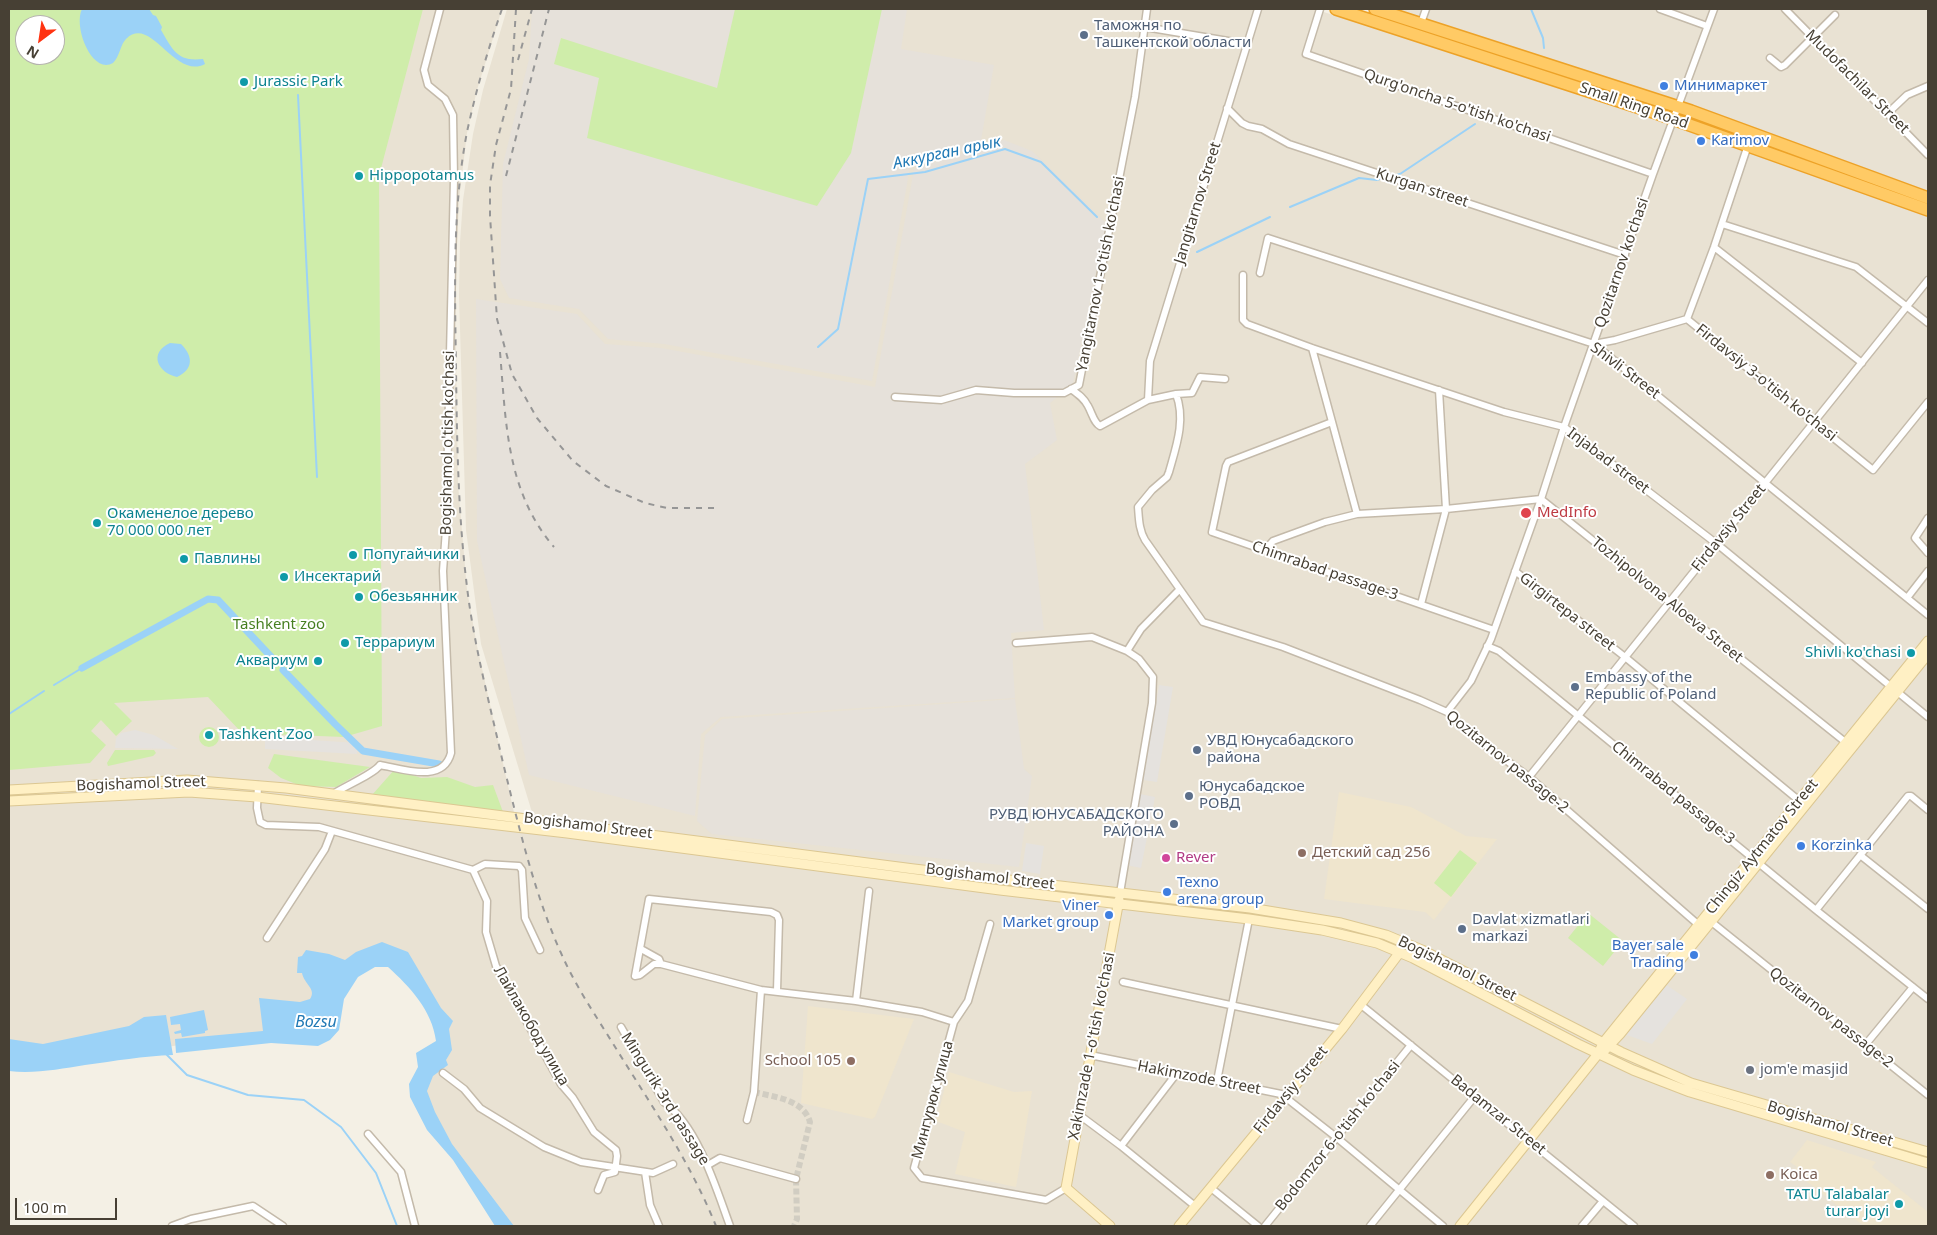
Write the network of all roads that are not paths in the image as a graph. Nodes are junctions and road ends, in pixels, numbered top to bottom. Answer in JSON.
{"nodes":[{"id":1,"x":440,"y":9,"type":"edge"},
{"id":2,"x":1147,"y":9,"type":"edge"},
{"id":3,"x":1258,"y":9,"type":"edge"},
{"id":4,"x":1320,"y":9,"type":"edge"},
{"id":5,"x":1336,"y":9,"type":"edge"},
{"id":6,"x":1375,"y":9,"type":"edge"},
{"id":7,"x":1426,"y":9,"type":"edge"},
{"id":8,"x":1660,"y":9,"type":"edge"},
{"id":9,"x":1714,"y":9,"type":"edge"},
{"id":10,"x":1785,"y":9,"type":"edge"},
{"id":11,"x":1835,"y":15,"type":"dead end"},
{"id":12,"x":1422,"y":23,"type":"junction"},
{"id":13,"x":1707,"y":26,"type":"junction"},
{"id":14,"x":1145,"y":27,"type":"junction"},
{"id":15,"x":1813,"y":38,"type":"junction"},
{"id":16,"x":1246,"y":44,"type":"junction"},
{"id":17,"x":1770,"y":58,"type":"dead end"},
{"id":18,"x":1928,"y":86,"type":"edge"},
{"id":19,"x":1678,"y":107,"type":"junction"},
{"id":20,"x":1227,"y":108,"type":"junction"},
{"id":21,"x":1888,"y":113,"type":"junction"},
{"id":22,"x":1673,"y":119,"type":"junction"},
{"id":23,"x":1748,"y":145,"type":"junction"},
{"id":24,"x":1928,"y":155,"type":"edge"},
{"id":25,"x":1653,"y":174,"type":"junction"},
{"id":26,"x":1928,"y":198,"type":"edge"},
{"id":27,"x":1928,"y":210,"type":"edge"},
{"id":28,"x":1722,"y":224,"type":"junction"},
{"id":29,"x":1714,"y":248,"type":"junction"},
{"id":30,"x":1625,"y":255,"type":"junction"},
{"id":31,"x":1260,"y":273,"type":"dead end"},
{"id":32,"x":1242,"y":275,"type":"dead end"},
{"id":33,"x":1928,"y":280,"type":"edge"},
{"id":34,"x":1907,"y":306,"type":"junction"},
{"id":35,"x":1687,"y":319,"type":"junction"},
{"id":36,"x":1928,"y":323,"type":"edge"},
{"id":37,"x":1594,"y":344,"type":"junction"},
{"id":38,"x":1312,"y":348,"type":"junction"},
{"id":39,"x":1862,"y":362,"type":"junction"},
{"id":40,"x":1225,"y":379,"type":"dead end"},
{"id":41,"x":1071,"y":389,"type":"junction"},
{"id":42,"x":1439,"y":390,"type":"junction"},
{"id":43,"x":1176,"y":394,"type":"junction"},
{"id":44,"x":895,"y":397,"type":"dead end"},
{"id":45,"x":1148,"y":400,"type":"junction"},
{"id":46,"x":1928,"y":402,"type":"edge"},
{"id":47,"x":1814,"y":421,"type":"junction"},
{"id":48,"x":1332,"y":422,"type":"junction"},
{"id":49,"x":1564,"y":428,"type":"junction"},
{"id":50,"x":1765,"y":482,"type":"junction"},
{"id":51,"x":1541,"y":499,"type":"junction"},
{"id":52,"x":1446,"y":509,"type":"junction"},
{"id":53,"x":1357,"y":514,"type":"junction"},
{"id":54,"x":1928,"y":518,"type":"edge"},
{"id":55,"x":1717,"y":544,"type":"junction"},
{"id":56,"x":1265,"y":550,"type":"junction"},
{"id":57,"x":1928,"y":553,"type":"edge"},
{"id":58,"x":1515,"y":571,"type":"junction"},
{"id":59,"x":1928,"y":571,"type":"edge"},
{"id":60,"x":1179,"y":590,"type":"junction"},
{"id":61,"x":1907,"y":598,"type":"junction"},
{"id":62,"x":1670,"y":601,"type":"junction"},
{"id":63,"x":1421,"y":604,"type":"junction"},
{"id":64,"x":1928,"y":615,"type":"edge"},
{"id":65,"x":1494,"y":630,"type":"junction"},
{"id":66,"x":1928,"y":641,"type":"edge"},
{"id":67,"x":1016,"y":643,"type":"dead end"},
{"id":68,"x":1487,"y":646,"type":"junction"},
{"id":69,"x":1127,"y":651,"type":"junction"},
{"id":70,"x":1928,"y":654,"type":"edge"},
{"id":71,"x":1625,"y":657,"type":"junction"},
{"id":72,"x":1894,"y":689,"type":"junction"},
{"id":73,"x":1447,"y":712,"type":"junction"},
{"id":74,"x":1578,"y":715,"type":"junction"},
{"id":75,"x":1928,"y":717,"type":"edge"},
{"id":76,"x":1849,"y":745,"type":"junction"},
{"id":77,"x":1528,"y":777,"type":"junction"},
{"id":78,"x":258,"y":785,"type":"junction"},
{"id":79,"x":9,"y":790,"type":"edge"},
{"id":80,"x":333,"y":794,"type":"junction"},
{"id":81,"x":257,"y":797,"type":"junction"},
{"id":82,"x":9,"y":801,"type":"edge"},
{"id":83,"x":1802,"y":803,"type":"junction"},
{"id":84,"x":1928,"y":810,"type":"edge"},
{"id":85,"x":332,"y":831,"type":"junction"},
{"id":86,"x":1860,"y":855,"type":"junction"},
{"id":87,"x":1755,"y":861,"type":"junction"},
{"id":88,"x":473,"y":870,"type":"junction"},
{"id":89,"x":914,"y":873,"type":"junction"},
{"id":90,"x":1001,"y":878,"type":"junction"},
{"id":91,"x":1000,"y":890,"type":"junction"},
{"id":92,"x":868,"y":891,"type":"dead end"},
{"id":93,"x":1120,"y":892,"type":"junction"},
{"id":94,"x":1118,"y":904,"type":"junction"},
{"id":95,"x":1928,"y":909,"type":"edge"},
{"id":96,"x":1816,"y":910,"type":"junction"},
{"id":97,"x":1249,"y":919,"type":"junction"},
{"id":98,"x":1708,"y":919,"type":"junction"},
{"id":99,"x":990,"y":924,"type":"dead end"},
{"id":100,"x":1702,"y":927,"type":"junction"},
{"id":101,"x":267,"y":938,"type":"dead end"},
{"id":102,"x":640,"y":949,"type":"junction"},
{"id":103,"x":540,"y":950,"type":"dead end"},
{"id":104,"x":1400,"y":952,"type":"junction"},
{"id":105,"x":661,"y":964,"type":"junction"},
{"id":106,"x":1123,"y":982,"type":"dead end"},
{"id":107,"x":1913,"y":986,"type":"junction"},
{"id":108,"x":761,"y":990,"type":"junction"},
{"id":109,"x":777,"y":991,"type":"junction"},
{"id":110,"x":1928,"y":999,"type":"edge"},
{"id":111,"x":856,"y":1000,"type":"junction"},
{"id":112,"x":1360,"y":1004,"type":"junction"},
{"id":113,"x":1232,"y":1005,"type":"junction"},
{"id":114,"x":954,"y":1022,"type":"junction"},
{"id":115,"x":621,"y":1027,"type":"dead end"},
{"id":116,"x":1342,"y":1028,"type":"junction"},
{"id":117,"x":1866,"y":1044,"type":"junction"},
{"id":118,"x":1411,"y":1045,"type":"junction"},
{"id":119,"x":1606,"y":1045,"type":"junction"},
{"id":120,"x":1598,"y":1054,"type":"junction"},
{"id":121,"x":1090,"y":1055,"type":"junction"},
{"id":122,"x":444,"y":1073,"type":"dead end"},
{"id":123,"x":1177,"y":1073,"type":"junction"},
{"id":124,"x":1217,"y":1081,"type":"junction"},
{"id":125,"x":1928,"y":1095,"type":"edge"},
{"id":126,"x":1286,"y":1096,"type":"junction"},
{"id":127,"x":1474,"y":1096,"type":"junction"},
{"id":128,"x":1078,"y":1114,"type":"junction"},
{"id":129,"x":747,"y":1120,"type":"dead end"},
{"id":130,"x":1819,"y":1126,"type":"junction"},
{"id":131,"x":368,"y":1134,"type":"dead end"},
{"id":132,"x":1336,"y":1137,"type":"junction"},
{"id":133,"x":1529,"y":1140,"type":"junction"},
{"id":134,"x":1121,"y":1146,"type":"junction"},
{"id":135,"x":1928,"y":1152,"type":"edge"},
{"id":136,"x":673,"y":1164,"type":"dead end"},
{"id":137,"x":1928,"y":1164,"type":"edge"},
{"id":138,"x":708,"y":1165,"type":"junction"},
{"id":139,"x":616,"y":1167,"type":"junction"},
{"id":140,"x":645,"y":1172,"type":"junction"},
{"id":141,"x":796,"y":1179,"type":"dead end"},
{"id":142,"x":1066,"y":1188,"type":"junction"},
{"id":143,"x":1211,"y":1188,"type":"junction"},
{"id":144,"x":598,"y":1190,"type":"dead end"},
{"id":145,"x":1399,"y":1190,"type":"junction"},
{"id":146,"x":1603,"y":1200,"type":"junction"},
{"id":147,"x":1195,"y":1206,"type":"junction"},
{"id":148,"x":172,"y":1226,"type":"edge"},
{"id":149,"x":283,"y":1226,"type":"edge"},
{"id":150,"x":416,"y":1226,"type":"edge"},
{"id":151,"x":659,"y":1226,"type":"edge"},
{"id":152,"x":730,"y":1226,"type":"edge"},
{"id":153,"x":1110,"y":1226,"type":"edge"},
{"id":154,"x":1179,"y":1226,"type":"edge"},
{"id":155,"x":1258,"y":1226,"type":"edge"},
{"id":156,"x":1265,"y":1226,"type":"edge"},
{"id":157,"x":1370,"y":1226,"type":"edge"},
{"id":158,"x":1443,"y":1226,"type":"edge"},
{"id":159,"x":1460,"y":1226,"type":"edge"},
{"id":160,"x":1582,"y":1226,"type":"edge"},
{"id":161,"x":1634,"y":1226,"type":"edge"}],
"edges":[{"from":1,"to":80,"type":"street","name":"Bogishamol o'tish ko'chasi"},
{"from":2,"to":14,"type":"street","name":"Yangitarnov 1-o'tish ko'chasi"},
{"from":3,"to":16,"type":"street","name":"Jangitarnov Street"},
{"from":4,"to":25,"type":"street","name":"Qurg'oncha 5-o'tish ko'chasi"},
{"from":5,"to":22,"type":"highway","name":"Small Ring Road"},
{"from":6,"to":12,"type":"highway","name":"Small Ring Road"},
{"from":7,"to":12,"type":"street"},
{"from":8,"to":13,"type":"street"},
{"from":9,"to":13,"type":"street","name":"Qozitarnov ko'chasi"},
{"from":10,"to":15,"type":"street","name":"Mudofachilar Street"},
{"from":11,"to":15,"type":"street"},
{"from":12,"to":19,"type":"highway","name":"Small Ring Road"},
{"from":13,"to":19,"type":"street","name":"Qozitarnov ko'chasi"},
{"from":14,"to":16,"type":"street"},
{"from":14,"to":41,"type":"street","name":"Yangitarnov 1-o'tish ko'chasi"},
{"from":15,"to":17,"type":"street"},
{"from":15,"to":21,"type":"street","name":"Mudofachilar Street"},
{"from":16,"to":20,"type":"street","name":"Jangitarnov Street"},
{"from":18,"to":21,"type":"street"},
{"from":19,"to":22,"type":"street","name":"Qozitarnov ko'chasi"},
{"from":19,"to":26,"type":"highway","name":"Small Ring Road"},
{"from":20,"to":30,"type":"street","name":"Kurgan street"},
{"from":20,"to":45,"type":"street","name":"Jangitarnov Street"},
{"from":21,"to":24,"type":"street","name":"Mudofachilar Street"},
{"from":22,"to":23,"type":"highway","name":"Small Ring Road"},
{"from":22,"to":25,"type":"street","name":"Qozitarnov ko'chasi"},
{"from":23,"to":27,"type":"highway","name":"Small Ring Road"},
{"from":23,"to":28,"type":"street"},
{"from":25,"to":30,"type":"street","name":"Qozitarnov ko'chasi"},
{"from":28,"to":29,"type":"street"},
{"from":28,"to":34,"type":"street"},
{"from":29,"to":35,"type":"street"},
{"from":29,"to":39,"type":"street"},
{"from":30,"to":37,"type":"street","name":"Qozitarnov ko'chasi"},
{"from":31,"to":37,"type":"street","name":"Shivli Street"},
{"from":32,"to":38,"type":"street","name":"Injаbаd street"},
{"from":33,"to":34,"type":"street","name":"Firdavsiy Street"},
{"from":34,"to":36,"type":"street"},
{"from":34,"to":39,"type":"street","name":"Firdavsiy Street"},
{"from":35,"to":37,"type":"street","name":"Firdavsiy 3-o'tish ko'chasi"},
{"from":35,"to":47,"type":"street","name":"Firdavsiy 3-o'tish ko'chasi"},
{"from":37,"to":49,"type":"street","name":"Qozitarnov ko'chasi"},
{"from":37,"to":50,"type":"street","name":"Shivli Street"},
{"from":38,"to":42,"type":"street","name":"Injаbаd street"},
{"from":38,"to":48,"type":"street"},
{"from":39,"to":47,"type":"street","name":"Firdavsiy Street"},
{"from":40,"to":43,"type":"street"},
{"from":41,"to":44,"type":"street","name":"Yangitarnov 1-o'tish ko'chasi"},
{"from":41,"to":45,"type":"street"},
{"from":42,"to":49,"type":"street","name":"Injаbаd street"},
{"from":42,"to":52,"type":"street"},
{"from":43,"to":45,"type":"street"},
{"from":43,"to":60,"type":"street"},
{"from":46,"to":47,"type":"street","name":"Firdavsiy 3-o'tish ko'chasi"},
{"from":47,"to":50,"type":"street","name":"Firdavsiy Street"},
{"from":48,"to":53,"type":"street"},
{"from":48,"to":56,"type":"street","name":"Chimrаbаd passage-3"},
{"from":49,"to":51,"type":"street","name":"Qozitarnov ko'chasi"},
{"from":49,"to":55,"type":"street","name":"Injаbаd street"},
{"from":50,"to":55,"type":"street","name":"Firdavsiy Street"},
{"from":50,"to":61,"type":"street","name":"Shivli Street"},
{"from":51,"to":52,"type":"street"},
{"from":51,"to":58,"type":"street","name":"Qozitarnov ko'chasi"},
{"from":51,"to":62,"type":"street","name":"Tozhipolvona Aloeva Street"},
{"from":52,"to":53,"type":"street"},
{"from":52,"to":63,"type":"street"},
{"from":53,"to":56,"type":"street"},
{"from":54,"to":57,"type":"street"},
{"from":55,"to":62,"type":"street","name":"Firdavsiy Street"},
{"from":55,"to":72,"type":"street","name":"Injаbаd street"},
{"from":56,"to":63,"type":"street","name":"Chimrаbаd passage-3"},
{"from":58,"to":65,"type":"street","name":"Qozitarnov ko'chasi"},
{"from":58,"to":71,"type":"street","name":"Girgirtepa street"},
{"from":59,"to":61,"type":"street"},
{"from":60,"to":69,"type":"street"},
{"from":60,"to":73,"type":"street","name":"Qozitarnov passage-2"},
{"from":61,"to":64,"type":"street","name":"Shivli Street"},
{"from":62,"to":71,"type":"street","name":"Firdavsiy Street"},
{"from":62,"to":76,"type":"street","name":"Tozhipolvona Aloeva Street"},
{"from":63,"to":65,"type":"street","name":"Chimrаbаd passage-3"},
{"from":65,"to":68,"type":"street","name":"Qozitarnov ko'chasi"},
{"from":66,"to":72,"type":"main road","name":"Chingiz Aytmatov Street"},
{"from":67,"to":69,"type":"street"},
{"from":68,"to":73,"type":"street","name":"Qozitarnov ko'chasi"},
{"from":68,"to":74,"type":"street","name":"Chimrаbаd passage-3"},
{"from":69,"to":93,"type":"street"},
{"from":70,"to":72,"type":"main road","name":"Chingiz Aytmatov Street"},
{"from":71,"to":74,"type":"street","name":"Firdavsiy Street"},
{"from":71,"to":83,"type":"street","name":"Girgirtepa street"},
{"from":72,"to":75,"type":"street","name":"Injаbаd street"},
{"from":72,"to":76,"type":"main road","name":"Chingiz Aytmatov Street"},
{"from":73,"to":77,"type":"street","name":"Qozitarnov passage-2"},
{"from":74,"to":77,"type":"street","name":"Firdavsiy Street"},
{"from":74,"to":87,"type":"street","name":"Chimrаbаd passage-3"},
{"from":76,"to":83,"type":"main road","name":"Chingiz Aytmatov Street"},
{"from":77,"to":100,"type":"street","name":"Qozitarnov passage-2"},
{"from":78,"to":79,"type":"main road","name":"Bogishamol Street"},
{"from":78,"to":80,"type":"main road","name":"Bogishamol Street"},
{"from":78,"to":81,"type":"street"},
{"from":80,"to":89,"type":"main road","name":"Bogishamol Street"},
{"from":81,"to":82,"type":"main road","name":"Bogishamol Street"},
{"from":81,"to":85,"type":"street"},
{"from":81,"to":89,"type":"main road","name":"Bogishamol Street"},
{"from":83,"to":87,"type":"main road","name":"Chingiz Aytmatov Street"},
{"from":84,"to":86,"type":"street"},
{"from":85,"to":88,"type":"street"},
{"from":85,"to":101,"type":"street"},
{"from":86,"to":95,"type":"street"},
{"from":86,"to":96,"type":"street"},
{"from":87,"to":96,"type":"street","name":"Chimrаbаd passage-3"},
{"from":87,"to":98,"type":"main road","name":"Chingiz Aytmatov Street"},
{"from":88,"to":103,"type":"street"},
{"from":88,"to":139,"type":"street","name":"Лайлакобод улица"},
{"from":89,"to":90,"type":"main road","name":"Bogishamol Street"},
{"from":89,"to":91,"type":"main road","name":"Bogishamol Street"},
{"from":90,"to":91,"type":"main road"},
{"from":90,"to":93,"type":"main road","name":"Bogishamol Street"},
{"from":91,"to":94,"type":"main road","name":"Bogishamol Street"},
{"from":92,"to":111,"type":"street"},
{"from":93,"to":94,"type":"main road","name":"Xakimzade 1-o'tish ko'chasi"},
{"from":93,"to":119,"type":"main road","name":"Bogishamol Street"},
{"from":94,"to":97,"type":"main road","name":"Bogishamol Street"},
{"from":94,"to":121,"type":"main road","name":"Xakimzade 1-o'tish ko'chasi"},
{"from":96,"to":107,"type":"street","name":"Chimrаbаd passage-3"},
{"from":97,"to":104,"type":"main road","name":"Bogishamol Street"},
{"from":97,"to":113,"type":"street"},
{"from":98,"to":100,"type":"main road","name":"Chingiz Aytmatov Street"},
{"from":98,"to":117,"type":"street","name":"Qozitarnov passage-2"},
{"from":99,"to":114,"type":"street"},
{"from":100,"to":119,"type":"main road","name":"Chingiz Aytmatov Street"},
{"from":102,"to":105,"type":"street"},
{"from":102,"to":105,"type":"street"},
{"from":102,"to":109,"type":"street"},
{"from":104,"to":112,"type":"main road","name":"Firdavsiy Street"},
{"from":104,"to":120,"type":"main road","name":"Bogishamol Street"},
{"from":105,"to":108,"type":"street"},
{"from":106,"to":113,"type":"street"},
{"from":107,"to":110,"type":"street","name":"Chimrаbаd passage-3"},
{"from":107,"to":117,"type":"street"},
{"from":108,"to":109,"type":"street"},
{"from":108,"to":129,"type":"street"},
{"from":109,"to":111,"type":"street"},
{"from":111,"to":114,"type":"street"},
{"from":112,"to":116,"type":"main road","name":"Firdavsiy Street"},
{"from":112,"to":118,"type":"street","name":"Badamzar Street"},
{"from":113,"to":116,"type":"street"},
{"from":113,"to":124,"type":"street"},
{"from":114,"to":142,"type":"street","name":"Мингурюк улица"},
{"from":115,"to":138,"type":"street","name":"Mingurik 3rd passage"},
{"from":116,"to":126,"type":"main road","name":"Firdavsiy Street"},
{"from":117,"to":125,"type":"street","name":"Qozitarnov passage-2"},
{"from":118,"to":127,"type":"street","name":"Badamzar Street"},
{"from":118,"to":132,"type":"street","name":"Bodomzor 6-o'tish ko'chasi"},
{"from":119,"to":120,"type":"main road","name":"Chingiz Aytmatov Street"},
{"from":119,"to":130,"type":"main road","name":"Bogishamol Street"},
{"from":120,"to":130,"type":"main road","name":"Bogishamol Street"},
{"from":120,"to":133,"type":"main road","name":"Chingiz Aytmatov Street"},
{"from":121,"to":123,"type":"street","name":"Hakimzode Street"},
{"from":121,"to":128,"type":"main road","name":"Xakimzade 1-o'tish ko'chasi"},
{"from":122,"to":139,"type":"street"},
{"from":123,"to":124,"type":"street","name":"Hakimzode Street"},
{"from":123,"to":134,"type":"street"},
{"from":124,"to":126,"type":"street","name":"Hakimzode Street"},
{"from":126,"to":132,"type":"street","name":"Hakimzode Street"},
{"from":126,"to":143,"type":"main road","name":"Firdavsiy Street"},
{"from":127,"to":133,"type":"street","name":"Badamzar Street"},
{"from":127,"to":145,"type":"street"},
{"from":128,"to":134,"type":"street"},
{"from":128,"to":142,"type":"main road","name":"Xakimzade 1-o'tish ko'chasi"},
{"from":130,"to":135,"type":"main road","name":"Bogishamol Street"},
{"from":130,"to":137,"type":"main road","name":"Bogishamol Street"},
{"from":131,"to":150,"type":"street"},
{"from":132,"to":145,"type":"street","name":"Hakimzode Street"},
{"from":132,"to":156,"type":"street","name":"Bodomzor 6-o'tish ko'chasi"},
{"from":133,"to":146,"type":"street","name":"Badamzar Street"},
{"from":133,"to":159,"type":"main road","name":"Chingiz Aytmatov Street"},
{"from":134,"to":147,"type":"street"},
{"from":136,"to":140,"type":"street"},
{"from":138,"to":141,"type":"street"},
{"from":138,"to":152,"type":"street","name":"Mingurik 3rd passage"},
{"from":139,"to":140,"type":"street"},
{"from":139,"to":144,"type":"street"},
{"from":140,"to":151,"type":"street"},
{"from":142,"to":153,"type":"main road"},
{"from":143,"to":147,"type":"main road","name":"Firdavsiy Street"},
{"from":143,"to":155,"type":"street"},
{"from":145,"to":157,"type":"street"},
{"from":145,"to":158,"type":"street","name":"Hakimzode Street"},
{"from":146,"to":160,"type":"street"},
{"from":146,"to":161,"type":"street","name":"Badamzar Street"},
{"from":147,"to":154,"type":"main road","name":"Firdavsiy Street"},
{"from":148,"to":149,"type":"street"}]}
